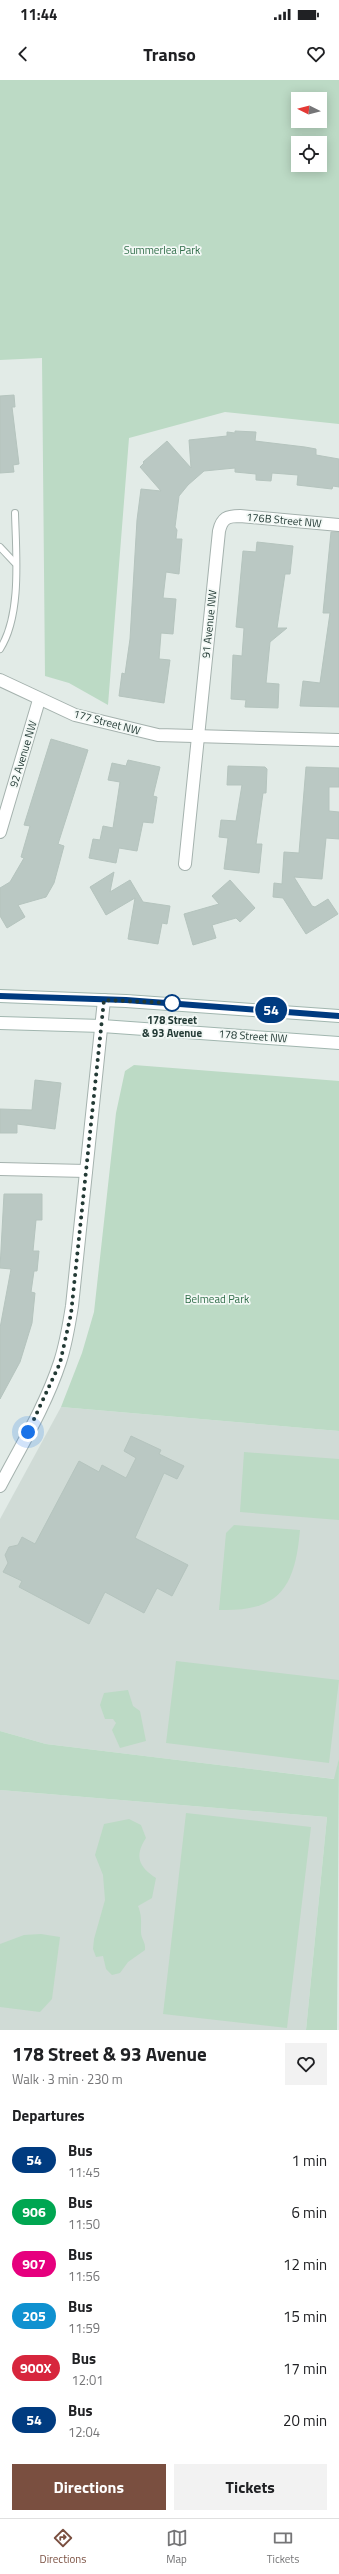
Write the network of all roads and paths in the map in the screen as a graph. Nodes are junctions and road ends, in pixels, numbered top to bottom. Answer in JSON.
{"nodes":[{"id":1,"x":15,"y":513,"type":"dead end"},
{"id":2,"x":228,"y":516,"type":"joint"},
{"id":3,"x":339,"y":525,"type":"edge"},
{"id":4,"x":0,"y":547,"type":"edge"},
{"id":5,"x":16,"y":563,"type":"junction"},
{"id":6,"x":0,"y":649,"type":"edge"},
{"id":7,"x":0,"y":680,"type":"edge"},
{"id":8,"x":40,"y":700,"type":"junction"},
{"id":9,"x":197,"y":736,"type":"junction"},
{"id":10,"x":339,"y":740,"type":"edge"},
{"id":11,"x":0,"y":832,"type":"edge"},
{"id":12,"x":185,"y":864,"type":"dead end"},
{"id":13,"x":0,"y":996,"type":"edge"},
{"id":14,"x":104,"y":1000,"type":"junction"},
{"id":15,"x":339,"y":1016,"type":"edge"},
{"id":16,"x":0,"y":1024,"type":"edge"},
{"id":17,"x":102,"y":1026,"type":"junction"},
{"id":18,"x":339,"y":1043,"type":"edge"},
{"id":19,"x":0,"y":1169,"type":"edge"},
{"id":20,"x":86,"y":1171,"type":"junction"},
{"id":21,"x":0,"y":1486,"type":"edge"}],
"edges":[{"from":1,"to":5,"type":"lane"},
{"from":2,"to":3,"type":"street","name":"176B Street NW"},
{"from":2,"to":9,"type":"street","name":"91 Avenue NW"},
{"from":4,"to":5,"type":"lane"},
{"from":5,"to":6,"type":"lane"},
{"from":7,"to":8,"type":"street","name":"177 Street NW"},
{"from":8,"to":9,"type":"street","name":"177 Street NW"},
{"from":8,"to":11,"type":"street","name":"92 Avenue NW"},
{"from":9,"to":10,"type":"street","name":"177 Street NW"},
{"from":9,"to":12,"type":"street"},
{"from":13,"to":14,"type":"street"},
{"from":14,"to":15,"type":"street"},
{"from":14,"to":17,"type":"street"},
{"from":16,"to":17,"type":"street","name":"178 Street NW"},
{"from":17,"to":18,"type":"street","name":"178 Street NW"},
{"from":17,"to":20,"type":"street"},
{"from":19,"to":20,"type":"street"},
{"from":20,"to":21,"type":"street"}]}
